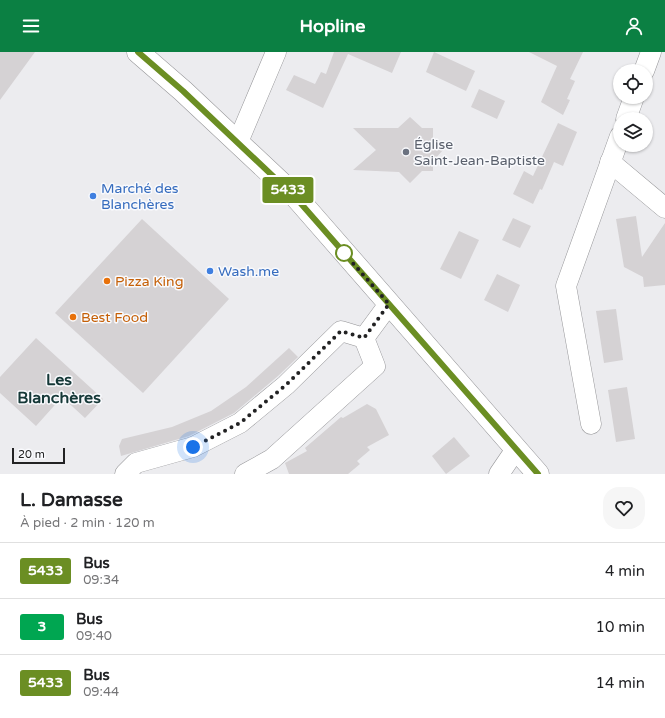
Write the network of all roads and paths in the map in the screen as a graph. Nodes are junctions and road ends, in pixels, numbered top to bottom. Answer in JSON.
{"nodes":[{"id":1,"x":138,"y":52,"type":"edge"},
{"id":2,"x":276,"y":52,"type":"edge"},
{"id":3,"x":651,"y":52,"type":"edge"},
{"id":4,"x":647,"y":64,"type":"edge"},
{"id":5,"x":238,"y":142,"type":"junction"},
{"id":6,"x":614,"y":152,"type":"edge"},
{"id":7,"x":610,"y":162,"type":"junction"},
{"id":8,"x":665,"y":208,"type":"edge"},
{"id":9,"x":389,"y":304,"type":"junction"},
{"id":10,"x":364,"y":338,"type":"junction"},
{"id":11,"x":591,"y":424,"type":"dead end"},
{"id":12,"x":516,"y":449,"type":"junction"},
{"id":13,"x":125,"y":474,"type":"edge"},
{"id":14,"x":246,"y":474,"type":"edge"},
{"id":15,"x":499,"y":474,"type":"edge"},
{"id":16,"x":538,"y":474,"type":"edge"}],
"edges":[{"from":1,"to":5,"type":"street"},
{"from":2,"to":5,"type":"street"},
{"from":3,"to":4,"type":"street"},
{"from":5,"to":9,"type":"street"},
{"from":6,"to":7,"type":"street"},
{"from":7,"to":8,"type":"street"},
{"from":7,"to":11,"type":"street"},
{"from":9,"to":10,"type":"street"},
{"from":9,"to":12,"type":"street"},
{"from":10,"to":13,"type":"street"},
{"from":10,"to":14,"type":"street"},
{"from":12,"to":15,"type":"street"},
{"from":12,"to":16,"type":"street"}]}
